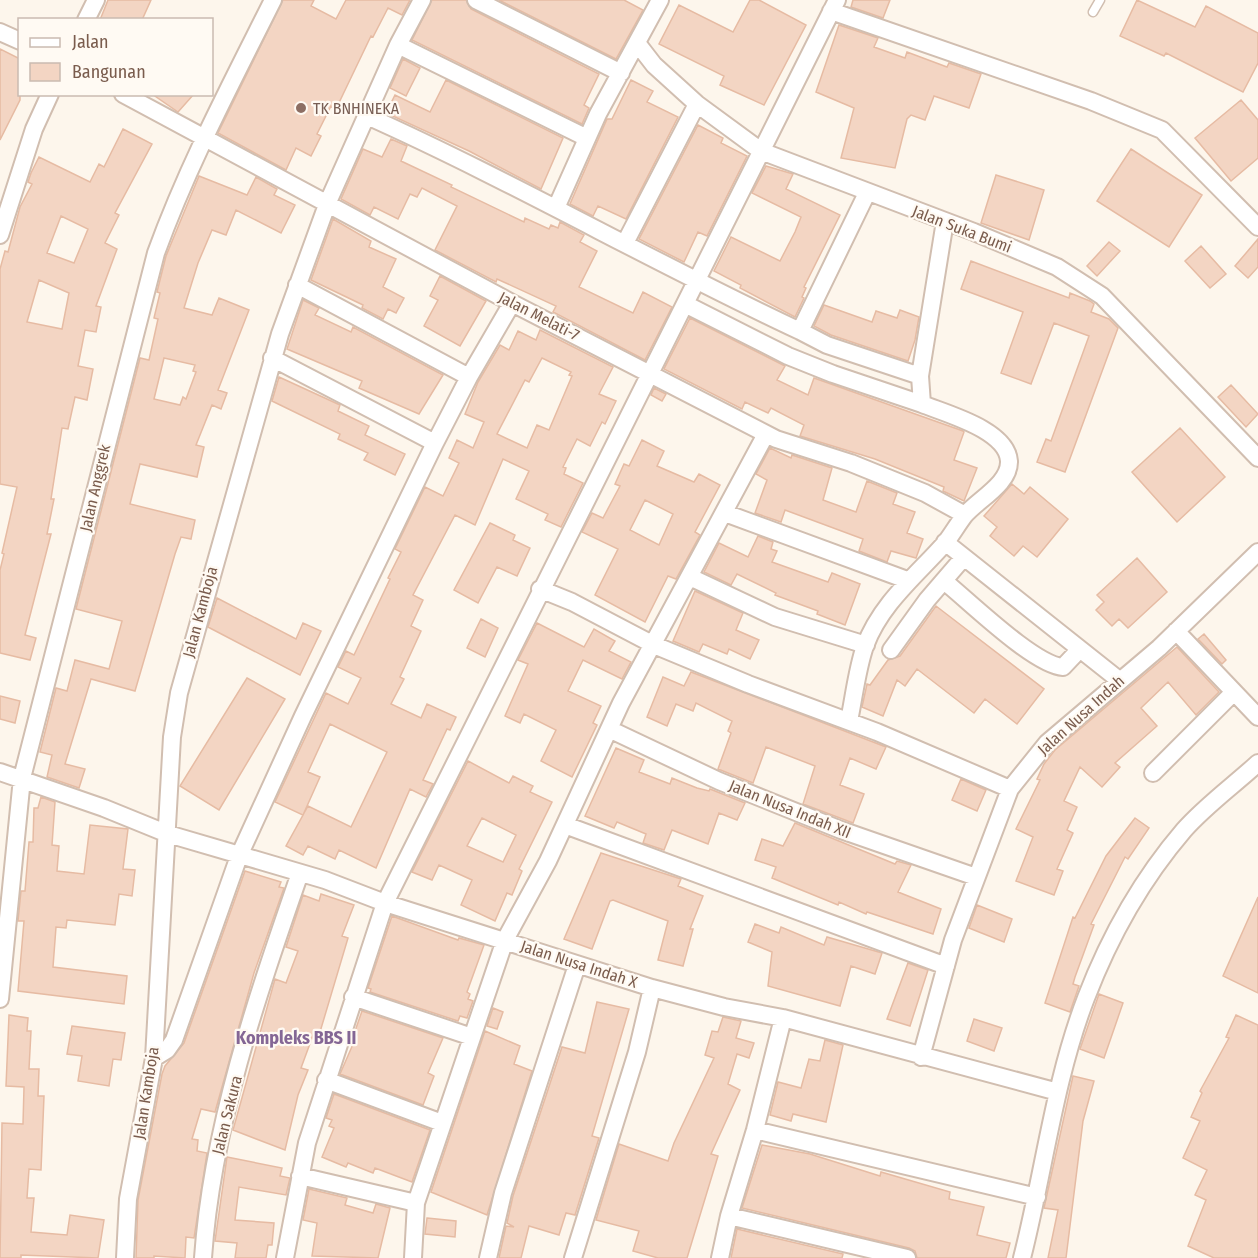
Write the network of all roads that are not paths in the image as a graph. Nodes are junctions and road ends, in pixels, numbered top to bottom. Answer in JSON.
{"nodes":[{"id":1,"x":96,"y":0,"type":"edge"},
{"id":2,"x":273,"y":0,"type":"edge"},
{"id":3,"x":422,"y":0,"type":"edge"},
{"id":4,"x":476,"y":0,"type":"edge"},
{"id":5,"x":1100,"y":0,"type":"edge"},
{"id":6,"x":653,"y":2,"type":"edge"},
{"id":7,"x":834,"y":6,"type":"edge"},
{"id":8,"x":1093,"y":12,"type":"dead end"},
{"id":9,"x":87,"y":18,"type":"edge"},
{"id":10,"x":0,"y":32,"type":"edge"},
{"id":11,"x":18,"y":40,"type":"edge"},
{"id":12,"x":637,"y":43,"type":"junction"},
{"id":13,"x":398,"y":45,"type":"junction"},
{"id":14,"x":621,"y":72,"type":"junction"},
{"id":15,"x":49,"y":96,"type":"edge"},
{"id":16,"x":127,"y":96,"type":"edge"},
{"id":17,"x":697,"y":104,"type":"junction"},
{"id":18,"x":367,"y":116,"type":"junction"},
{"id":19,"x":203,"y":137,"type":"junction"},
{"id":20,"x":588,"y":138,"type":"junction"},
{"id":21,"x":761,"y":151,"type":"junction"},
{"id":22,"x":867,"y":193,"type":"junction"},
{"id":23,"x":327,"y":202,"type":"junction"},
{"id":24,"x":556,"y":208,"type":"junction"},
{"id":25,"x":945,"y":221,"type":"junction"},
{"id":26,"x":1258,"y":227,"type":"edge"},
{"id":27,"x":0,"y":235,"type":"edge"},
{"id":28,"x":625,"y":243,"type":"junction"},
{"id":29,"x":696,"y":282,"type":"junction"},
{"id":30,"x":297,"y":285,"type":"junction"},
{"id":31,"x":513,"y":303,"type":"junction"},
{"id":32,"x":685,"y":304,"type":"junction"},
{"id":33,"x":800,"y":331,"type":"junction"},
{"id":34,"x":272,"y":358,"type":"junction"},
{"id":35,"x":650,"y":374,"type":"junction"},
{"id":36,"x":920,"y":376,"type":"junction"},
{"id":37,"x":469,"y":377,"type":"junction"},
{"id":38,"x":922,"y":404,"type":"junction"},
{"id":39,"x":766,"y":434,"type":"junction"},
{"id":40,"x":435,"y":443,"type":"junction"},
{"id":41,"x":1258,"y":458,"type":"edge"},
{"id":42,"x":725,"y":513,"type":"junction"},
{"id":43,"x":965,"y":514,"type":"junction"},
{"id":44,"x":945,"y":542,"type":"junction"},
{"id":45,"x":1258,"y":552,"type":"edge"},
{"id":46,"x":964,"y":557,"type":"junction"},
{"id":47,"x":690,"y":577,"type":"junction"},
{"id":48,"x":907,"y":580,"type":"junction"},
{"id":49,"x":944,"y":580,"type":"junction"},
{"id":50,"x":540,"y":589,"type":"junction"},
{"id":51,"x":1176,"y":632,"type":"junction"},
{"id":52,"x":654,"y":645,"type":"junction"},
{"id":53,"x":866,"y":645,"type":"junction"},
{"id":54,"x":1080,"y":649,"type":"junction"},
{"id":55,"x":891,"y":650,"type":"dead end"},
{"id":56,"x":1119,"y":680,"type":"junction"},
{"id":57,"x":1233,"y":692,"type":"junction"},
{"id":58,"x":1258,"y":717,"type":"edge"},
{"id":59,"x":849,"y":721,"type":"junction"},
{"id":60,"x":609,"y":729,"type":"junction"},
{"id":61,"x":1258,"y":763,"type":"edge"},
{"id":62,"x":0,"y":772,"type":"edge"},
{"id":63,"x":1153,"y":773,"type":"dead end"},
{"id":64,"x":22,"y":778,"type":"junction"},
{"id":65,"x":1010,"y":789,"type":"junction"},
{"id":66,"x":565,"y":825,"type":"junction"},
{"id":67,"x":168,"y":834,"type":"junction"},
{"id":68,"x":239,"y":856,"type":"junction"},
{"id":69,"x":300,"y":873,"type":"junction"},
{"id":70,"x":976,"y":877,"type":"junction"},
{"id":71,"x":385,"y":903,"type":"junction"},
{"id":72,"x":505,"y":940,"type":"junction"},
{"id":73,"x":577,"y":965,"type":"junction"},
{"id":74,"x":946,"y":966,"type":"junction"},
{"id":75,"x":652,"y":988,"type":"junction"},
{"id":76,"x":353,"y":997,"type":"junction"},
{"id":77,"x":0,"y":999,"type":"edge"},
{"id":78,"x":783,"y":1018,"type":"junction"},
{"id":79,"x":472,"y":1037,"type":"junction"},
{"id":80,"x":921,"y":1057,"type":"junction"},
{"id":81,"x":153,"y":1058,"type":"junction"},
{"id":82,"x":326,"y":1080,"type":"junction"},
{"id":83,"x":1058,"y":1092,"type":"junction"},
{"id":84,"x":442,"y":1123,"type":"junction"},
{"id":85,"x":755,"y":1131,"type":"junction"},
{"id":86,"x":300,"y":1176,"type":"junction"},
{"id":87,"x":1037,"y":1197,"type":"junction"},
{"id":88,"x":416,"y":1203,"type":"junction"},
{"id":89,"x":729,"y":1215,"type":"junction"},
{"id":90,"x":125,"y":1258,"type":"edge"},
{"id":91,"x":203,"y":1258,"type":"edge"},
{"id":92,"x":285,"y":1258,"type":"edge"},
{"id":93,"x":413,"y":1258,"type":"edge"},
{"id":94,"x":488,"y":1258,"type":"edge"},
{"id":95,"x":573,"y":1258,"type":"edge"},
{"id":96,"x":720,"y":1258,"type":"edge"},
{"id":97,"x":907,"y":1258,"type":"edge"},
{"id":98,"x":1022,"y":1258,"type":"edge"}],
"edges":[{"from":1,"to":9,"type":"street"},
{"from":2,"to":19,"type":"street","name":"Jalan Anggrek"},
{"from":3,"to":13,"type":"street","name":"Jalan Kamboja"},
{"from":4,"to":14,"type":"street"},
{"from":5,"to":8,"type":"lane"},
{"from":6,"to":12,"type":"street"},
{"from":7,"to":21,"type":"street"},
{"from":7,"to":26,"type":"street"},
{"from":10,"to":11,"type":"street"},
{"from":12,"to":14,"type":"street"},
{"from":12,"to":17,"type":"street","name":"Jalan Suka Bumi"},
{"from":13,"to":18,"type":"street","name":"Jalan Kamboja"},
{"from":13,"to":20,"type":"street"},
{"from":14,"to":20,"type":"street"},
{"from":15,"to":27,"type":"street"},
{"from":16,"to":19,"type":"street","name":"Jalan Melati-7"},
{"from":17,"to":21,"type":"street","name":"Jalan Suka Bumi"},
{"from":17,"to":28,"type":"street"},
{"from":18,"to":23,"type":"street","name":"Jalan Kamboja"},
{"from":18,"to":24,"type":"street"},
{"from":19,"to":23,"type":"street","name":"Jalan Melati-7"},
{"from":19,"to":64,"type":"street","name":"Jalan Anggrek"},
{"from":20,"to":24,"type":"street"},
{"from":21,"to":22,"type":"street","name":"Jalan Suka Bumi"},
{"from":21,"to":29,"type":"street"},
{"from":22,"to":25,"type":"street","name":"Jalan Suka Bumi"},
{"from":22,"to":33,"type":"street"},
{"from":23,"to":30,"type":"street","name":"Jalan Kamboja"},
{"from":23,"to":31,"type":"street","name":"Jalan Melati-7"},
{"from":24,"to":28,"type":"street"},
{"from":25,"to":36,"type":"street"},
{"from":25,"to":41,"type":"street","name":"Jalan Suka Bumi"},
{"from":28,"to":29,"type":"street"},
{"from":29,"to":32,"type":"street"},
{"from":29,"to":33,"type":"street"},
{"from":30,"to":34,"type":"street","name":"Jalan Kamboja"},
{"from":30,"to":37,"type":"street"},
{"from":31,"to":35,"type":"street","name":"Jalan Melati-7"},
{"from":31,"to":37,"type":"street"},
{"from":32,"to":35,"type":"street"},
{"from":32,"to":38,"type":"street"},
{"from":33,"to":36,"type":"street"},
{"from":34,"to":40,"type":"street"},
{"from":34,"to":67,"type":"street","name":"Jalan Kamboja"},
{"from":35,"to":39,"type":"street","name":"Jalan Melati-7"},
{"from":35,"to":50,"type":"street"},
{"from":36,"to":38,"type":"street"},
{"from":37,"to":40,"type":"street"},
{"from":38,"to":43,"type":"street"},
{"from":39,"to":42,"type":"street"},
{"from":39,"to":43,"type":"street","name":"Jalan Melati-7"},
{"from":40,"to":68,"type":"street"},
{"from":42,"to":47,"type":"street"},
{"from":42,"to":48,"type":"street"},
{"from":43,"to":44,"type":"street"},
{"from":44,"to":46,"type":"street"},
{"from":44,"to":48,"type":"street"},
{"from":45,"to":51,"type":"street","name":"Jalan Nusa Indah"},
{"from":46,"to":49,"type":"street"},
{"from":46,"to":54,"type":"street"},
{"from":47,"to":52,"type":"street"},
{"from":47,"to":53,"type":"street"},
{"from":48,"to":53,"type":"street"},
{"from":49,"to":54,"type":"street"},
{"from":49,"to":55,"type":"street"},
{"from":50,"to":52,"type":"street"},
{"from":50,"to":71,"type":"street"},
{"from":51,"to":56,"type":"street","name":"Jalan Nusa Indah"},
{"from":51,"to":57,"type":"street"},
{"from":52,"to":59,"type":"street"},
{"from":52,"to":60,"type":"street"},
{"from":53,"to":59,"type":"street"},
{"from":54,"to":56,"type":"street"},
{"from":56,"to":65,"type":"street","name":"Jalan Nusa Indah"},
{"from":57,"to":58,"type":"street"},
{"from":57,"to":63,"type":"street"},
{"from":59,"to":65,"type":"street"},
{"from":60,"to":66,"type":"street"},
{"from":60,"to":70,"type":"street","name":"Jalan Nusa Indah XII"},
{"from":61,"to":83,"type":"street"},
{"from":62,"to":64,"type":"street","name":"Jalan Nusa Indah X"},
{"from":64,"to":67,"type":"street","name":"Jalan Nusa Indah X"},
{"from":64,"to":77,"type":"street","name":"Jalan Anggrek"},
{"from":65,"to":70,"type":"street","name":"Jalan Nusa Indah"},
{"from":66,"to":72,"type":"street"},
{"from":66,"to":74,"type":"street"},
{"from":67,"to":68,"type":"street","name":"Jalan Nusa Indah X"},
{"from":67,"to":81,"type":"street","name":"Jalan Kamboja"},
{"from":68,"to":69,"type":"street","name":"Jalan Nusa Indah X"},
{"from":68,"to":81,"type":"street"},
{"from":69,"to":71,"type":"street","name":"Jalan Nusa Indah X"},
{"from":69,"to":91,"type":"street","name":"Jalan Sakura"},
{"from":70,"to":74,"type":"street","name":"Jalan Nusa Indah"},
{"from":71,"to":72,"type":"street","name":"Jalan Nusa Indah X"},
{"from":71,"to":76,"type":"street"},
{"from":72,"to":73,"type":"street","name":"Jalan Nusa Indah X"},
{"from":72,"to":79,"type":"street"},
{"from":73,"to":75,"type":"street","name":"Jalan Nusa Indah X"},
{"from":73,"to":94,"type":"street"},
{"from":74,"to":80,"type":"street","name":"Jalan Nusa Indah"},
{"from":75,"to":78,"type":"street","name":"Jalan Nusa Indah X"},
{"from":75,"to":95,"type":"street"},
{"from":76,"to":79,"type":"street"},
{"from":76,"to":82,"type":"street"},
{"from":78,"to":80,"type":"street","name":"Jalan Nusa Indah X"},
{"from":78,"to":85,"type":"street"},
{"from":79,"to":84,"type":"street"},
{"from":80,"to":83,"type":"street","name":"Jalan Nusa Indah X"},
{"from":81,"to":90,"type":"street","name":"Jalan Kamboja"},
{"from":82,"to":84,"type":"street"},
{"from":82,"to":86,"type":"street"},
{"from":83,"to":87,"type":"street"},
{"from":84,"to":88,"type":"street"},
{"from":85,"to":87,"type":"street"},
{"from":85,"to":89,"type":"street"},
{"from":86,"to":88,"type":"street"},
{"from":86,"to":92,"type":"street"},
{"from":87,"to":98,"type":"street"},
{"from":88,"to":93,"type":"street"},
{"from":89,"to":96,"type":"street"},
{"from":89,"to":97,"type":"street"}]}
